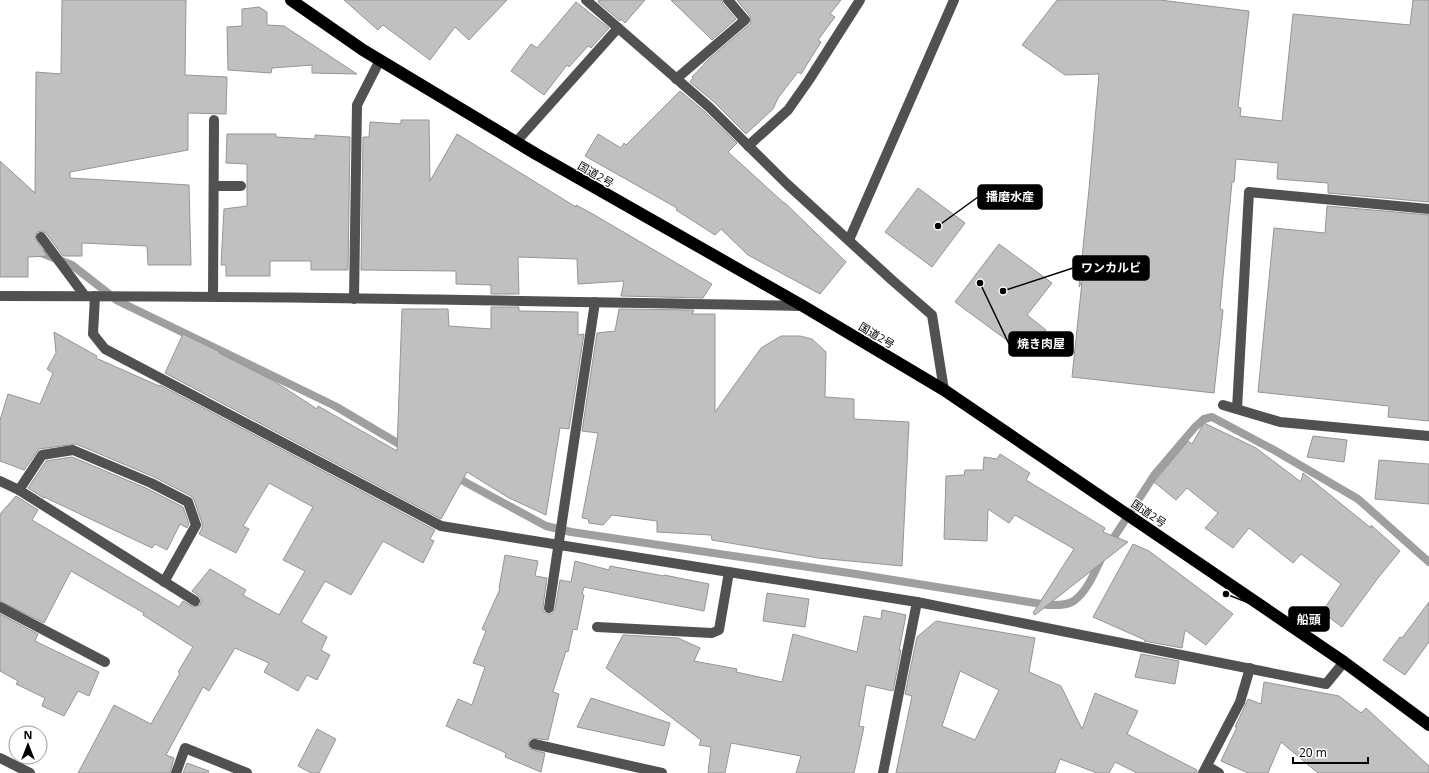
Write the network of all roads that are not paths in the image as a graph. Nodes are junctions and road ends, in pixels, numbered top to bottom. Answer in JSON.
{"nodes":[{"id":1,"x":291,"y":0,"type":"edge"},
{"id":2,"x":728,"y":0,"type":"edge"},
{"id":3,"x":860,"y":0,"type":"edge"},
{"id":4,"x":954,"y":0,"type":"edge"},
{"id":5,"x":589,"y":1,"type":"edge"},
{"id":6,"x":618,"y":28,"type":"junction"},
{"id":7,"x":380,"y":60,"type":"junction"},
{"id":8,"x":676,"y":79,"type":"junction"},
{"id":9,"x":214,"y":120,"type":"dead end"},
{"id":10,"x":516,"y":142,"type":"junction"},
{"id":11,"x":748,"y":146,"type":"junction"},
{"id":12,"x":214,"y":186,"type":"junction"},
{"id":13,"x":242,"y":186,"type":"dead end"},
{"id":14,"x":1429,"y":209,"type":"edge"},
{"id":15,"x":40,"y":237,"type":"dead end"},
{"id":16,"x":849,"y":240,"type":"junction"},
{"id":17,"x":0,"y":296,"type":"edge"},
{"id":18,"x":93,"y":296,"type":"junction"},
{"id":19,"x":212,"y":297,"type":"junction"},
{"id":20,"x":354,"y":298,"type":"junction"},
{"id":21,"x":595,"y":302,"type":"junction"},
{"id":22,"x":803,"y":306,"type":"junction"},
{"id":23,"x":944,"y":390,"type":"junction"},
{"id":24,"x":1223,"y":405,"type":"dead end"},
{"id":25,"x":1237,"y":410,"type":"junction"},
{"id":26,"x":1429,"y":436,"type":"edge"},
{"id":27,"x":0,"y":481,"type":"edge"},
{"id":28,"x":19,"y":490,"type":"junction"},
{"id":29,"x":559,"y":542,"type":"junction"},
{"id":30,"x":729,"y":572,"type":"junction"},
{"id":31,"x":164,"y":582,"type":"junction"},
{"id":32,"x":195,"y":601,"type":"dead end"},
{"id":33,"x":917,"y":602,"type":"junction"},
{"id":34,"x":0,"y":607,"type":"edge"},
{"id":35,"x":549,"y":608,"type":"dead end"},
{"id":36,"x":597,"y":627,"type":"dead end"},
{"id":37,"x":104,"y":662,"type":"dead end"},
{"id":38,"x":1344,"y":662,"type":"junction"},
{"id":39,"x":1250,"y":668,"type":"junction"},
{"id":40,"x":1429,"y":725,"type":"edge"},
{"id":41,"x":534,"y":744,"type":"dead end"},
{"id":42,"x":0,"y":758,"type":"edge"},
{"id":43,"x":1205,"y":770,"type":"edge"},
{"id":44,"x":30,"y":773,"type":"edge"},
{"id":45,"x":176,"y":773,"type":"edge"},
{"id":46,"x":247,"y":773,"type":"edge"},
{"id":47,"x":662,"y":773,"type":"edge"},
{"id":48,"x":884,"y":773,"type":"edge"},
{"id":49,"x":1219,"y":773,"type":"edge"}],
"edges":[{"from":1,"to":7,"type":"highway","name":"国道2号"},
{"from":2,"to":8,"type":"street"},
{"from":3,"to":11,"type":"street"},
{"from":4,"to":16,"type":"street"},
{"from":5,"to":6,"type":"street"},
{"from":6,"to":8,"type":"street"},
{"from":6,"to":10,"type":"street"},
{"from":7,"to":10,"type":"highway","name":"国道2号"},
{"from":7,"to":20,"type":"street"},
{"from":8,"to":11,"type":"street"},
{"from":9,"to":12,"type":"street"},
{"from":10,"to":22,"type":"highway","name":"国道2号"},
{"from":11,"to":16,"type":"street"},
{"from":12,"to":13,"type":"street"},
{"from":12,"to":19,"type":"street"},
{"from":14,"to":25,"type":"street"},
{"from":15,"to":18,"type":"street"},
{"from":16,"to":23,"type":"street"},
{"from":17,"to":18,"type":"street"},
{"from":18,"to":19,"type":"street"},
{"from":18,"to":29,"type":"street"},
{"from":19,"to":20,"type":"street"},
{"from":20,"to":21,"type":"street"},
{"from":21,"to":22,"type":"street"},
{"from":21,"to":29,"type":"street"},
{"from":22,"to":23,"type":"highway","name":"国道2号"},
{"from":23,"to":38,"type":"highway","name":"国道2号"},
{"from":24,"to":25,"type":"street"},
{"from":25,"to":26,"type":"street"},
{"from":27,"to":28,"type":"street"},
{"from":28,"to":31,"type":"street"},
{"from":28,"to":31,"type":"street"},
{"from":29,"to":30,"type":"street"},
{"from":29,"to":35,"type":"street"},
{"from":30,"to":33,"type":"street"},
{"from":30,"to":36,"type":"street"},
{"from":31,"to":32,"type":"street"},
{"from":33,"to":39,"type":"street"},
{"from":33,"to":48,"type":"street"},
{"from":34,"to":37,"type":"street"},
{"from":38,"to":39,"type":"street"},
{"from":38,"to":40,"type":"highway","name":"国道2号"},
{"from":39,"to":43,"type":"street"},
{"from":41,"to":47,"type":"street"},
{"from":42,"to":44,"type":"street"},
{"from":43,"to":49,"type":"street"},
{"from":45,"to":46,"type":"street"}]}
